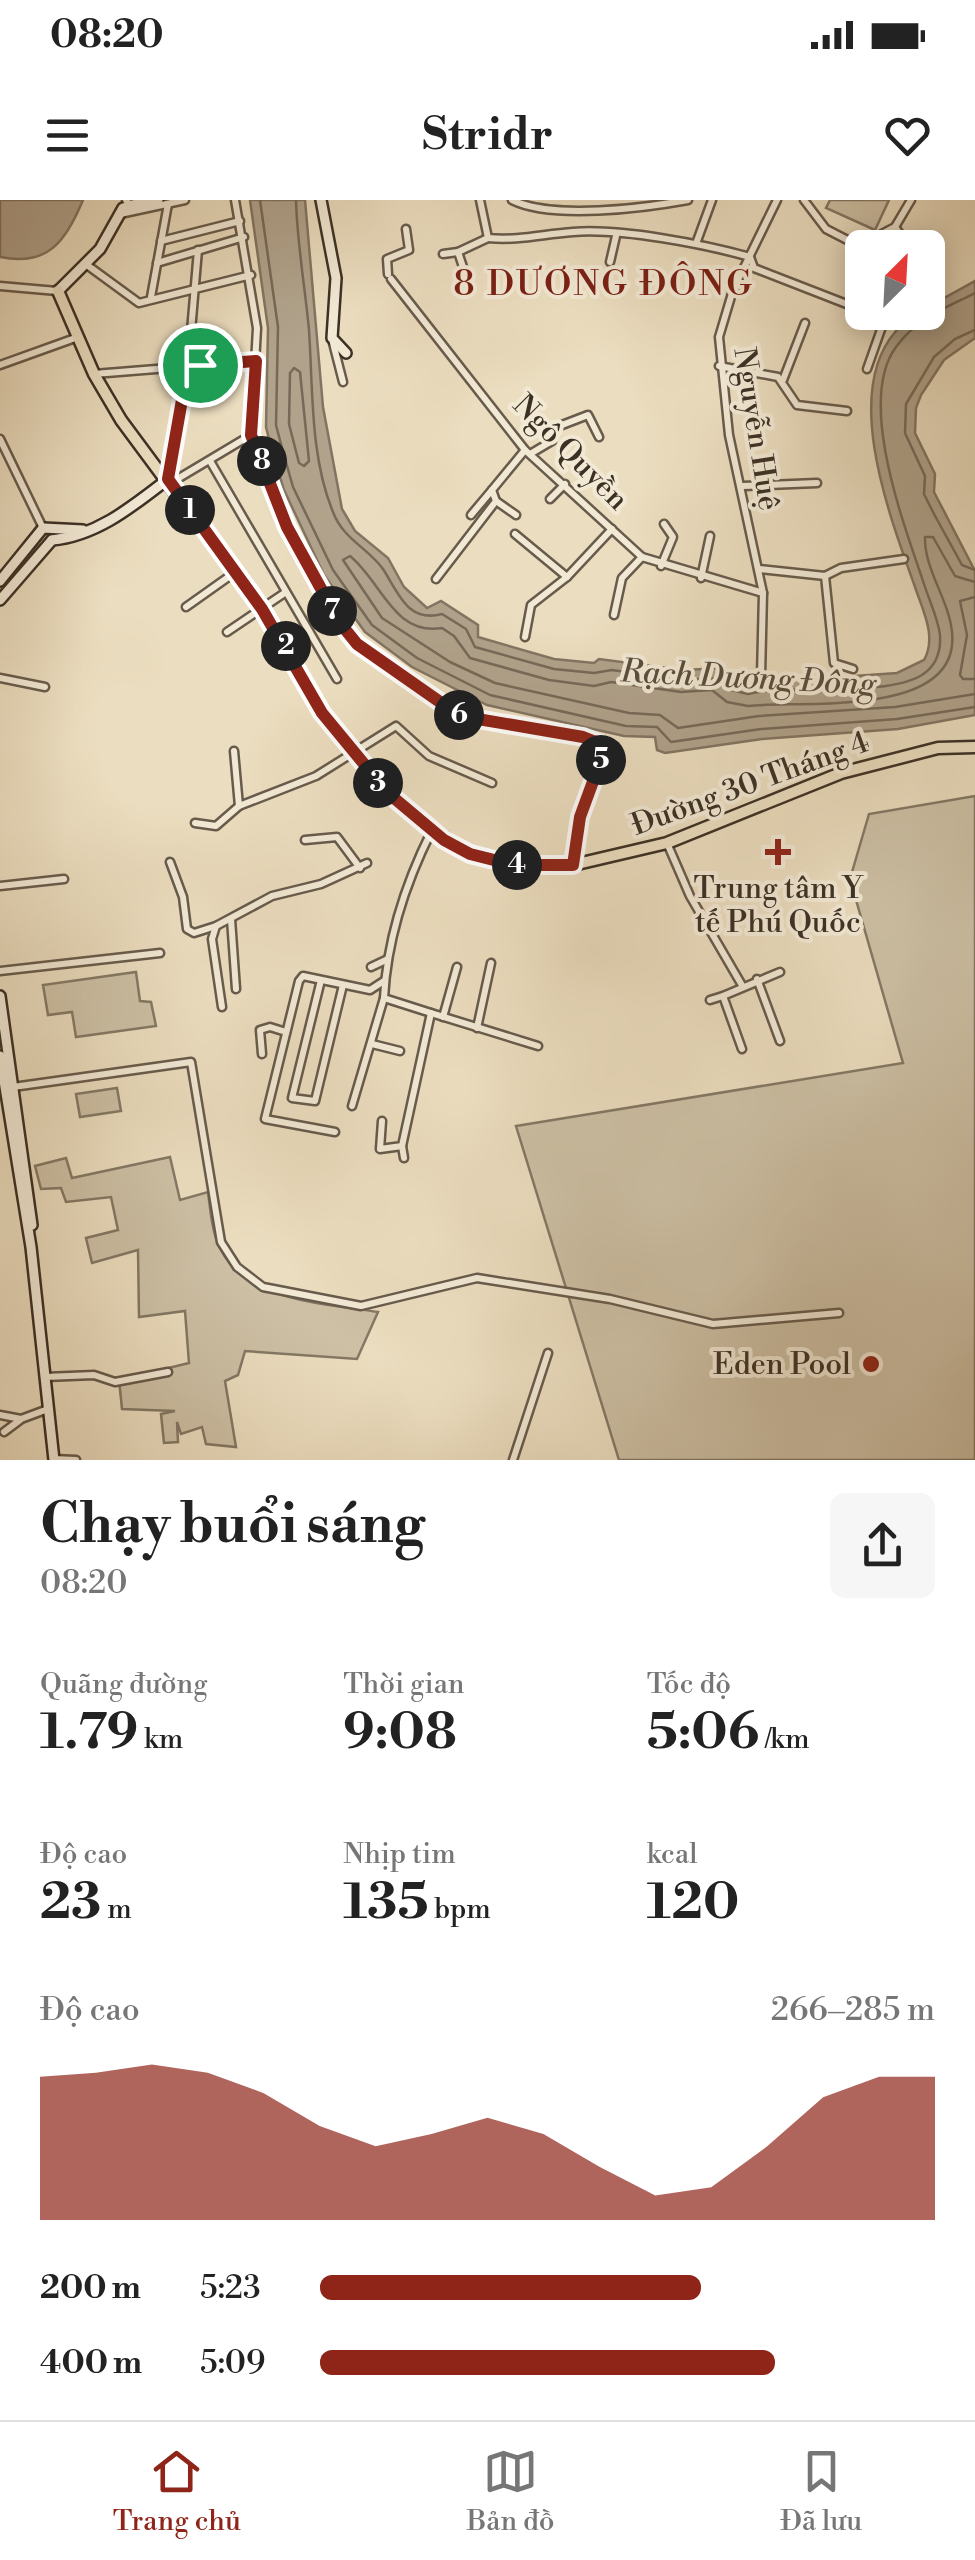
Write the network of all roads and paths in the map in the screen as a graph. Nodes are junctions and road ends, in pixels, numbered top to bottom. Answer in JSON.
{"nodes":[{"id":1,"x":185,"y":200,"type":"edge"},
{"id":2,"x":235,"y":200,"type":"edge"},
{"id":3,"x":321,"y":200,"type":"edge"},
{"id":4,"x":480,"y":200,"type":"edge"},
{"id":5,"x":512,"y":200,"type":"edge"},
{"id":6,"x":688,"y":200,"type":"edge"},
{"id":7,"x":712,"y":200,"type":"edge"},
{"id":8,"x":777,"y":200,"type":"edge"},
{"id":9,"x":804,"y":200,"type":"edge"},
{"id":10,"x":912,"y":200,"type":"edge"},
{"id":11,"x":163,"y":202,"type":"edge"},
{"id":12,"x":125,"y":205,"type":"edge"},
{"id":13,"x":240,"y":220,"type":"junction"},
{"id":14,"x":895,"y":227,"type":"junction"},
{"id":15,"x":406,"y":229,"type":"dead end"},
{"id":16,"x":897,"y":230,"type":"edge"},
{"id":17,"x":616,"y":236,"type":"junction"},
{"id":18,"x":244,"y":237,"type":"junction"},
{"id":19,"x":488,"y":238,"type":"junction"},
{"id":20,"x":161,"y":240,"type":"junction"},
{"id":21,"x":697,"y":242,"type":"junction"},
{"id":22,"x":198,"y":250,"type":"junction"},
{"id":23,"x":458,"y":252,"type":"junction"},
{"id":24,"x":443,"y":254,"type":"dead end"},
{"id":25,"x":750,"y":257,"type":"junction"},
{"id":26,"x":610,"y":262,"type":"dead end"},
{"id":27,"x":157,"y":263,"type":"junction"},
{"id":28,"x":86,"y":265,"type":"junction"},
{"id":29,"x":251,"y":275,"type":"junction"},
{"id":30,"x":468,"y":282,"type":"dead end"},
{"id":31,"x":0,"y":286,"type":"edge"},
{"id":32,"x":194,"y":288,"type":"junction"},
{"id":33,"x":58,"y":291,"type":"junction"},
{"id":34,"x":151,"y":297,"type":"junction"},
{"id":35,"x":845,"y":303,"type":"edge"},
{"id":36,"x":804,"y":322,"type":"dead end"},
{"id":37,"x":881,"y":330,"type":"edge"},
{"id":38,"x":78,"y":337,"type":"junction"},
{"id":39,"x":333,"y":343,"type":"junction"},
{"id":40,"x":346,"y":353,"type":"dead end"},
{"id":41,"x":256,"y":361,"type":"junction"},
{"id":42,"x":0,"y":365,"type":"edge"},
{"id":43,"x":188,"y":366,"type":"junction"},
{"id":44,"x":719,"y":366,"type":"junction"},
{"id":45,"x":867,"y":369,"type":"dead end"},
{"id":46,"x":94,"y":374,"type":"junction"},
{"id":47,"x":783,"y":380,"type":"junction"},
{"id":48,"x":344,"y":382,"type":"dead end"},
{"id":49,"x":847,"y":411,"type":"dead end"},
{"id":50,"x":251,"y":435,"type":"junction"},
{"id":51,"x":600,"y":437,"type":"dead end"},
{"id":52,"x":0,"y":439,"type":"edge"},
{"id":53,"x":528,"y":452,"type":"junction"},
{"id":54,"x":210,"y":461,"type":"junction"},
{"id":55,"x":168,"y":479,"type":"junction"},
{"id":56,"x":565,"y":484,"type":"junction"},
{"id":57,"x":816,"y":484,"type":"dead end"},
{"id":58,"x":742,"y":486,"type":"junction"},
{"id":59,"x":492,"y":490,"type":"junction"},
{"id":60,"x":550,"y":499,"type":"dead end"},
{"id":61,"x":496,"y":501,"type":"junction"},
{"id":62,"x":471,"y":515,"type":"dead end"},
{"id":63,"x":516,"y":515,"type":"dead end"},
{"id":64,"x":664,"y":524,"type":"dead end"},
{"id":65,"x":612,"y":529,"type":"junction"},
{"id":66,"x":47,"y":534,"type":"junction"},
{"id":67,"x":516,"y":534,"type":"dead end"},
{"id":68,"x":710,"y":536,"type":"dead end"},
{"id":69,"x":642,"y":558,"type":"junction"},
{"id":70,"x":904,"y":559,"type":"dead end"},
{"id":71,"x":661,"y":566,"type":"junction"},
{"id":72,"x":759,"y":569,"type":"junction"},
{"id":73,"x":235,"y":572,"type":"junction"},
{"id":74,"x":567,"y":576,"type":"junction"},
{"id":75,"x":825,"y":576,"type":"junction"},
{"id":76,"x":701,"y":578,"type":"junction"},
{"id":77,"x":436,"y":579,"type":"dead end"},
{"id":78,"x":0,"y":582,"type":"edge"},
{"id":79,"x":286,"y":592,"type":"junction"},
{"id":80,"x":763,"y":594,"type":"junction"},
{"id":81,"x":0,"y":600,"type":"edge"},
{"id":82,"x":186,"y":608,"type":"dead end"},
{"id":83,"x":262,"y":609,"type":"junction"},
{"id":84,"x":614,"y":615,"type":"dead end"},
{"id":85,"x":227,"y":632,"type":"dead end"},
{"id":86,"x":525,"y":637,"type":"dead end"},
{"id":87,"x":853,"y":669,"type":"dead end"},
{"id":88,"x":761,"y":676,"type":"dead end"},
{"id":89,"x":0,"y":678,"type":"edge"},
{"id":90,"x":337,"y":679,"type":"dead end"},
{"id":91,"x":45,"y":687,"type":"dead end"},
{"id":92,"x":975,"y":746,"type":"edge"},
{"id":93,"x":234,"y":751,"type":"dead end"},
{"id":94,"x":352,"y":751,"type":"junction"},
{"id":95,"x":492,"y":783,"type":"dead end"},
{"id":96,"x":239,"y":806,"type":"junction"},
{"id":97,"x":195,"y":823,"type":"dead end"},
{"id":98,"x":432,"y":830,"type":"junction"},
{"id":99,"x":306,"y":840,"type":"dead end"},
{"id":100,"x":667,"y":843,"type":"junction"},
{"id":101,"x":170,"y":862,"type":"dead end"},
{"id":102,"x":573,"y":865,"type":"junction"},
{"id":103,"x":64,"y":879,"type":"dead end"},
{"id":104,"x":0,"y":886,"type":"edge"},
{"id":105,"x":231,"y":918,"type":"junction"},
{"id":106,"x":216,"y":926,"type":"junction"},
{"id":107,"x":160,"y":953,"type":"dead end"},
{"id":108,"x":389,"y":958,"type":"junction"},
{"id":109,"x":491,"y":963,"type":"dead end"},
{"id":110,"x":457,"y":967,"type":"dead end"},
{"id":111,"x":371,"y":968,"type":"dead end"},
{"id":112,"x":0,"y":971,"type":"edge"},
{"id":113,"x":780,"y":972,"type":"dead end"},
{"id":114,"x":757,"y":978,"type":"junction"},
{"id":115,"x":321,"y":980,"type":"junction"},
{"id":116,"x":385,"y":980,"type":"junction"},
{"id":117,"x":343,"y":985,"type":"junction"},
{"id":118,"x":743,"y":987,"type":"junction"},
{"id":119,"x":236,"y":989,"type":"dead end"},
{"id":120,"x":0,"y":996,"type":"edge"},
{"id":121,"x":723,"y":996,"type":"junction"},
{"id":122,"x":384,"y":998,"type":"junction"},
{"id":123,"x":710,"y":1000,"type":"dead end"},
{"id":124,"x":222,"y":1006,"type":"dead end"},
{"id":125,"x":431,"y":1013,"type":"junction"},
{"id":126,"x":443,"y":1017,"type":"junction"},
{"id":127,"x":477,"y":1028,"type":"junction"},
{"id":128,"x":286,"y":1032,"type":"junction"},
{"id":129,"x":780,"y":1040,"type":"dead end"},
{"id":130,"x":372,"y":1044,"type":"junction"},
{"id":131,"x":538,"y":1046,"type":"dead end"},
{"id":132,"x":742,"y":1048,"type":"dead end"},
{"id":133,"x":400,"y":1052,"type":"dead end"},
{"id":134,"x":262,"y":1054,"type":"dead end"},
{"id":135,"x":0,"y":1056,"type":"edge"},
{"id":136,"x":13,"y":1087,"type":"junction"},
{"id":137,"x":352,"y":1106,"type":"dead end"},
{"id":138,"x":382,"y":1121,"type":"dead end"},
{"id":139,"x":335,"y":1132,"type":"dead end"},
{"id":140,"x":17,"y":1143,"type":"junction"},
{"id":141,"x":402,"y":1146,"type":"junction"},
{"id":142,"x":404,"y":1158,"type":"dead end"},
{"id":143,"x":839,"y":1313,"type":"dead end"},
{"id":144,"x":548,"y":1353,"type":"dead end"},
{"id":145,"x":168,"y":1372,"type":"dead end"},
{"id":146,"x":45,"y":1377,"type":"junction"},
{"id":147,"x":48,"y":1409,"type":"junction"},
{"id":148,"x":0,"y":1415,"type":"edge"},
{"id":149,"x":20,"y":1419,"type":"junction"},
{"id":150,"x":4,"y":1432,"type":"dead end"},
{"id":151,"x":54,"y":1460,"type":"edge"},
{"id":152,"x":76,"y":1460,"type":"edge"},
{"id":153,"x":513,"y":1460,"type":"edge"}],
"edges":[{"from":1,"to":11,"type":"street"},
{"from":2,"to":13,"type":"street"},
{"from":3,"to":39,"type":"main road"},
{"from":4,"to":19,"type":"street"},
{"from":5,"to":6,"type":"street"},
{"from":7,"to":21,"type":"street"},
{"from":8,"to":25,"type":"street","name":"Nguyễn Huệ"},
{"from":9,"to":14,"type":"street"},
{"from":10,"to":14,"type":"street"},
{"from":11,"to":12,"type":"street"},
{"from":11,"to":12,"type":"main road"},
{"from":11,"to":20,"type":"street"},
{"from":12,"to":28,"type":"main road"},
{"from":13,"to":18,"type":"street"},
{"from":13,"to":20,"type":"street"},
{"from":14,"to":16,"type":"street"},
{"from":15,"to":53,"type":"street","name":"Ngô Quyền"},
{"from":17,"to":19,"type":"street"},
{"from":17,"to":21,"type":"street"},
{"from":17,"to":26,"type":"street"},
{"from":18,"to":22,"type":"street"},
{"from":18,"to":29,"type":"street"},
{"from":19,"to":23,"type":"street"},
{"from":20,"to":27,"type":"street"},
{"from":21,"to":25,"type":"street"},
{"from":22,"to":27,"type":"street"},
{"from":22,"to":32,"type":"street"},
{"from":23,"to":24,"type":"street"},
{"from":23,"to":30,"type":"street"},
{"from":25,"to":35,"type":"street"},
{"from":25,"to":44,"type":"street","name":"Nguyễn Huệ"},
{"from":27,"to":34,"type":"street"},
{"from":28,"to":33,"type":"main road"},
{"from":28,"to":34,"type":"street"},
{"from":29,"to":32,"type":"street"},
{"from":29,"to":41,"type":"street"},
{"from":31,"to":33,"type":"street"},
{"from":32,"to":34,"type":"street"},
{"from":32,"to":43,"type":"street"},
{"from":33,"to":38,"type":"main road","name":"Đường 30 Tháng 4"},
{"from":36,"to":47,"type":"street"},
{"from":37,"to":45,"type":"street"},
{"from":38,"to":42,"type":"street"},
{"from":38,"to":46,"type":"main road","name":"Đường 30 Tháng 4"},
{"from":39,"to":40,"type":"main road"},
{"from":39,"to":48,"type":"street"},
{"from":41,"to":43,"type":"street"},
{"from":41,"to":50,"type":"street"},
{"from":43,"to":46,"type":"street"},
{"from":43,"to":55,"type":"street"},
{"from":44,"to":47,"type":"street"},
{"from":44,"to":58,"type":"street","name":"Nguyễn Huệ"},
{"from":46,"to":55,"type":"main road","name":"Đường 30 Tháng 4"},
{"from":47,"to":49,"type":"street"},
{"from":50,"to":54,"type":"street"},
{"from":50,"to":102,"type":"street"},
{"from":51,"to":53,"type":"street"},
{"from":52,"to":66,"type":"street"},
{"from":53,"to":56,"type":"street","name":"Ngô Quyền"},
{"from":53,"to":59,"type":"street"},
{"from":54,"to":55,"type":"street"},
{"from":54,"to":79,"type":"street"},
{"from":55,"to":66,"type":"main road"},
{"from":55,"to":73,"type":"main road","name":"Đường 30 Tháng 4"},
{"from":56,"to":60,"type":"street"},
{"from":56,"to":65,"type":"street","name":"Ngô Quyền"},
{"from":57,"to":58,"type":"street"},
{"from":58,"to":72,"type":"street","name":"Nguyễn Huệ"},
{"from":59,"to":61,"type":"street"},
{"from":59,"to":62,"type":"street"},
{"from":61,"to":63,"type":"street"},
{"from":61,"to":77,"type":"street"},
{"from":64,"to":71,"type":"street"},
{"from":65,"to":69,"type":"street","name":"Ngô Quyền"},
{"from":65,"to":74,"type":"street"},
{"from":66,"to":78,"type":"main road"},
{"from":66,"to":81,"type":"main road"},
{"from":67,"to":74,"type":"street"},
{"from":68,"to":76,"type":"street"},
{"from":69,"to":71,"type":"street","name":"Ngô Quyền"},
{"from":69,"to":84,"type":"street"},
{"from":70,"to":75,"type":"street"},
{"from":71,"to":76,"type":"street","name":"Ngô Quyền"},
{"from":72,"to":75,"type":"street"},
{"from":72,"to":80,"type":"street","name":"Nguyễn Huệ"},
{"from":73,"to":82,"type":"street"},
{"from":73,"to":83,"type":"main road","name":"Đường 30 Tháng 4"},
{"from":74,"to":86,"type":"street"},
{"from":75,"to":87,"type":"street"},
{"from":76,"to":80,"type":"street","name":"Ngô Quyền"},
{"from":79,"to":83,"type":"street"},
{"from":79,"to":90,"type":"street"},
{"from":80,"to":88,"type":"street","name":"Nguyễn Huệ"},
{"from":83,"to":85,"type":"street"},
{"from":83,"to":94,"type":"main road","name":"Đường 30 Tháng 4"},
{"from":89,"to":91,"type":"street"},
{"from":92,"to":100,"type":"main road","name":"Đường 30 Tháng 4"},
{"from":93,"to":96,"type":"street"},
{"from":94,"to":95,"type":"street"},
{"from":94,"to":96,"type":"street"},
{"from":94,"to":98,"type":"main road","name":"Đường 30 Tháng 4"},
{"from":96,"to":97,"type":"street"},
{"from":98,"to":102,"type":"main road","name":"Đường 30 Tháng 4"},
{"from":98,"to":108,"type":"street"},
{"from":99,"to":105,"type":"street"},
{"from":100,"to":102,"type":"main road","name":"Đường 30 Tháng 4"},
{"from":100,"to":118,"type":"street"},
{"from":101,"to":106,"type":"street"},
{"from":103,"to":104,"type":"street"},
{"from":105,"to":106,"type":"street"},
{"from":105,"to":119,"type":"street"},
{"from":106,"to":124,"type":"street"},
{"from":107,"to":112,"type":"street"},
{"from":108,"to":111,"type":"street"},
{"from":108,"to":116,"type":"street"},
{"from":109,"to":127,"type":"street"},
{"from":110,"to":126,"type":"street"},
{"from":113,"to":114,"type":"street"},
{"from":114,"to":118,"type":"street"},
{"from":114,"to":129,"type":"street"},
{"from":115,"to":117,"type":"street"},
{"from":115,"to":117,"type":"street"},
{"from":115,"to":128,"type":"street"},
{"from":116,"to":117,"type":"street"},
{"from":116,"to":122,"type":"street"},
{"from":118,"to":121,"type":"street"},
{"from":120,"to":136,"type":"main road"},
{"from":121,"to":123,"type":"street"},
{"from":121,"to":132,"type":"street"},
{"from":122,"to":125,"type":"street"},
{"from":122,"to":130,"type":"street"},
{"from":125,"to":126,"type":"street"},
{"from":125,"to":141,"type":"street"},
{"from":126,"to":127,"type":"street"},
{"from":127,"to":131,"type":"street"},
{"from":128,"to":134,"type":"street"},
{"from":128,"to":139,"type":"street"},
{"from":130,"to":133,"type":"street"},
{"from":130,"to":137,"type":"street"},
{"from":135,"to":140,"type":"main road"},
{"from":136,"to":140,"type":"main road"},
{"from":136,"to":143,"type":"street"},
{"from":138,"to":141,"type":"street"},
{"from":140,"to":146,"type":"main road"},
{"from":141,"to":142,"type":"street"},
{"from":144,"to":153,"type":"street"},
{"from":145,"to":146,"type":"street"},
{"from":146,"to":147,"type":"main road"},
{"from":147,"to":149,"type":"street"},
{"from":147,"to":151,"type":"main road"},
{"from":148,"to":149,"type":"street"},
{"from":149,"to":150,"type":"street"},
{"from":151,"to":152,"type":"street"}]}
